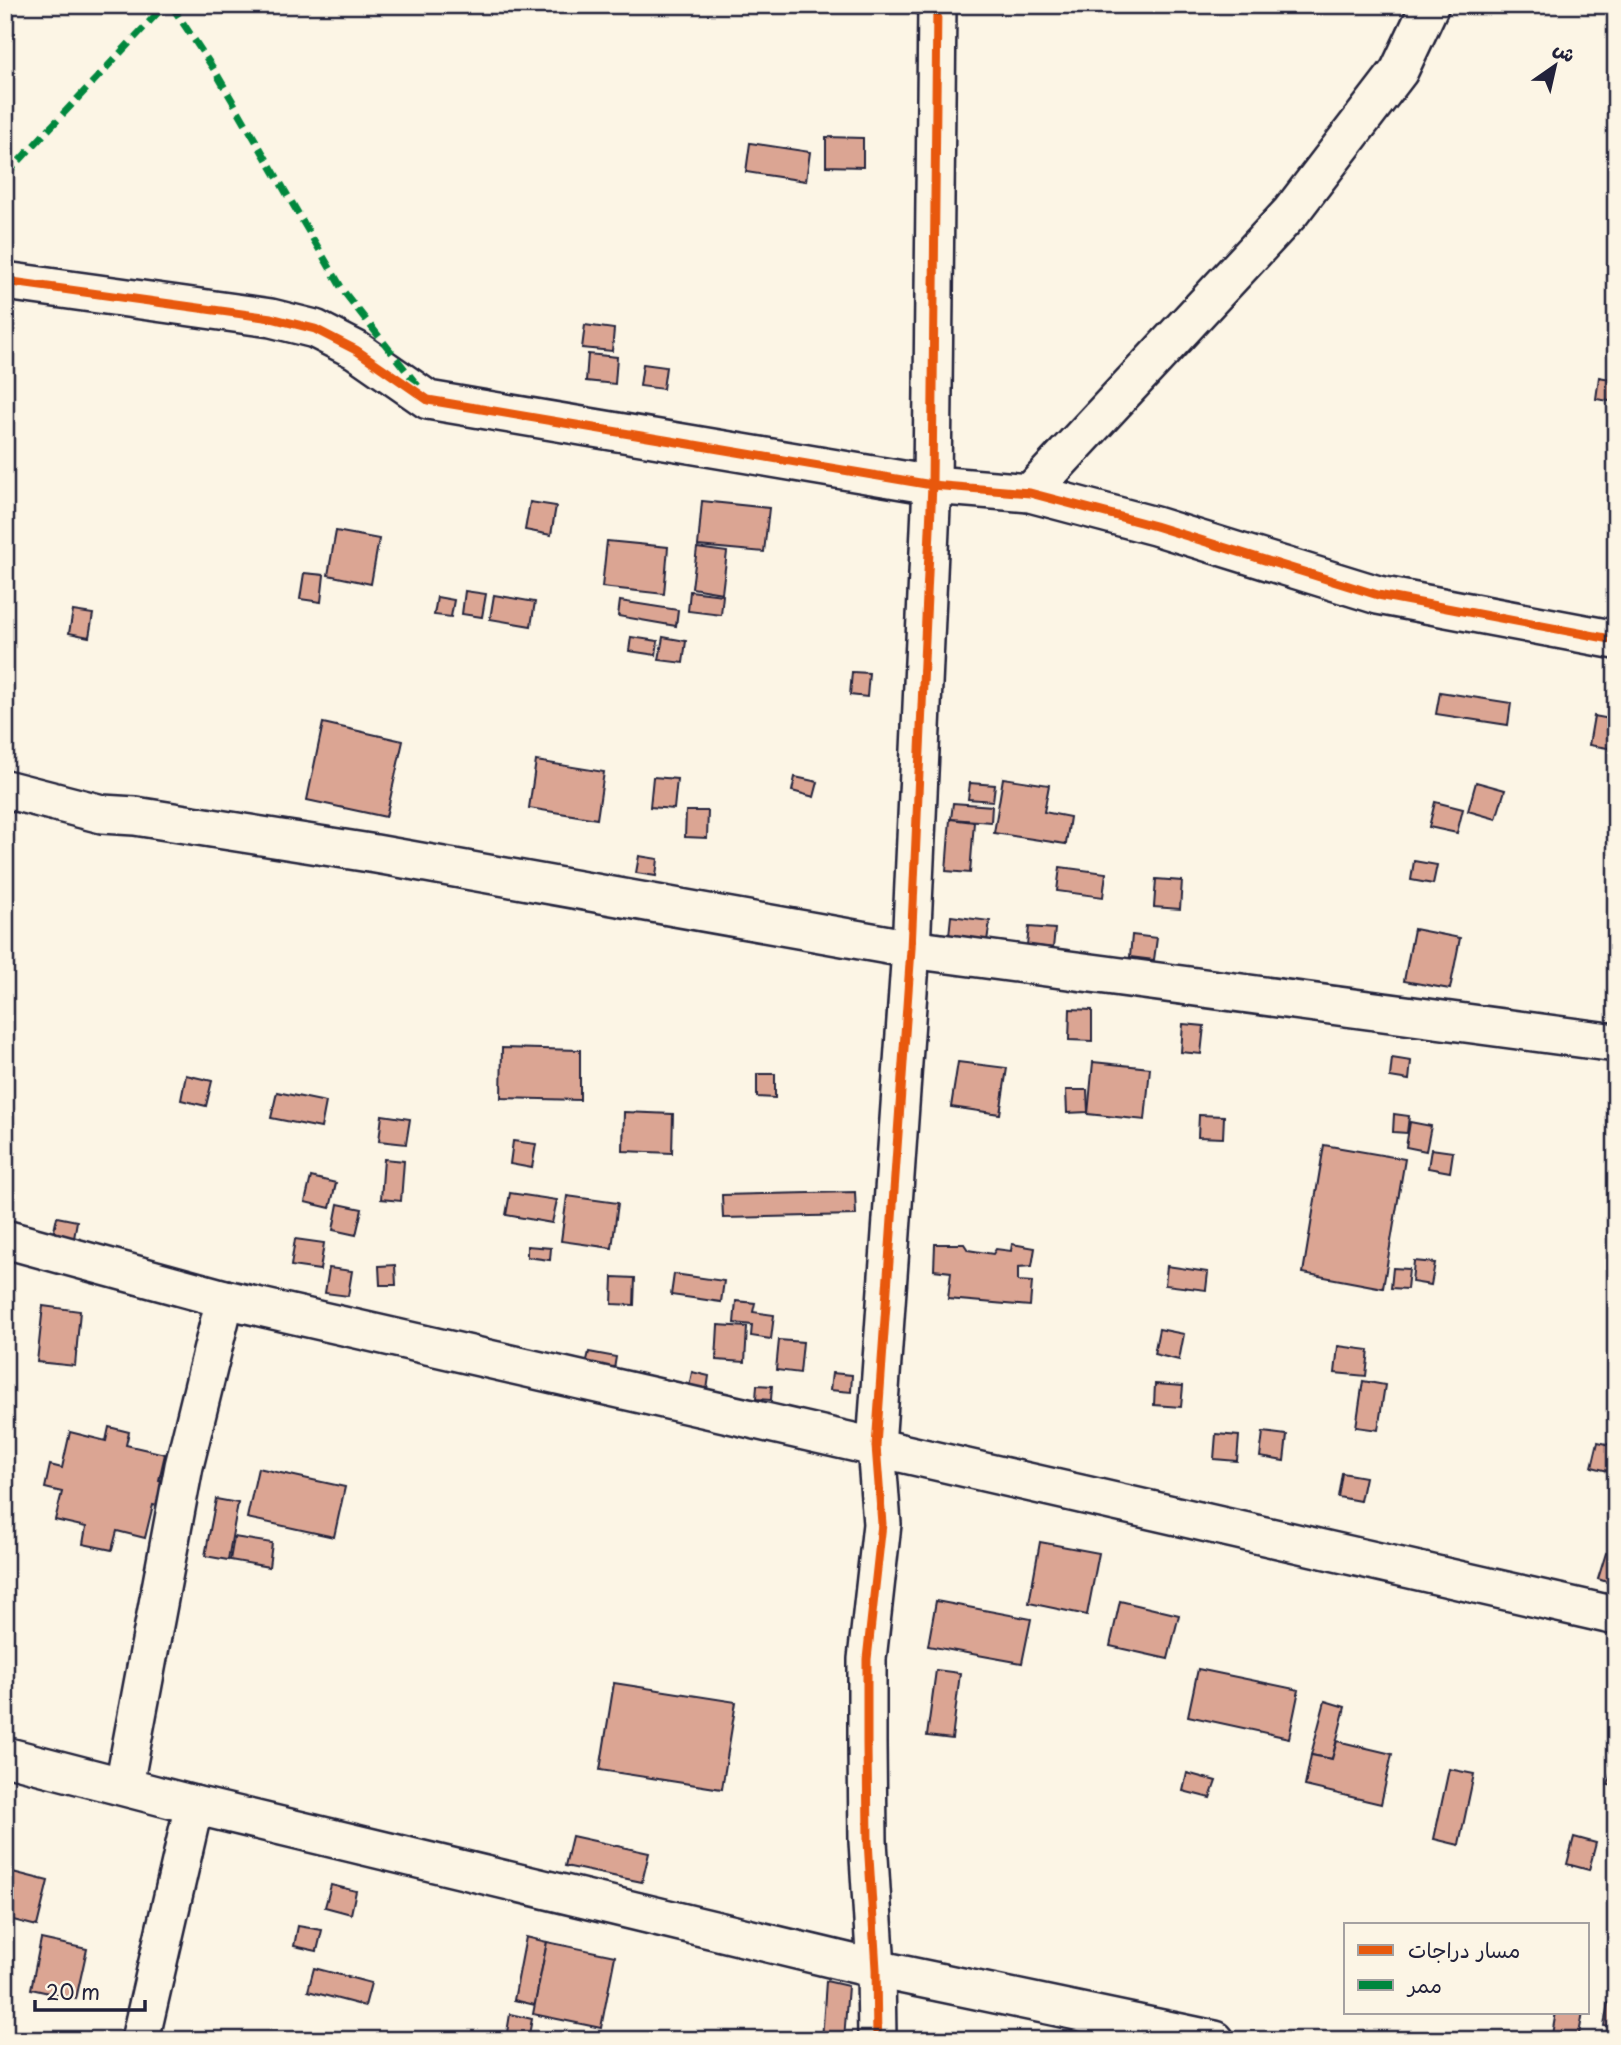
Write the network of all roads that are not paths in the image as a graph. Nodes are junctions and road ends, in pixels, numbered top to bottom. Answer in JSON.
{"nodes":[{"id":1,"x":937,"y":5,"type":"edge"},
{"id":2,"x":1430,"y":5,"type":"edge"},
{"id":3,"x":5,"y":281,"type":"edge"},
{"id":4,"x":932,"y":485,"type":"junction"},
{"id":5,"x":1030,"y":493,"type":"junction"},
{"id":6,"x":1616,"y":640,"type":"edge"},
{"id":7,"x":5,"y":789,"type":"edge"},
{"id":8,"x":911,"y":949,"type":"junction"},
{"id":9,"x":1616,"y":1043,"type":"edge"},
{"id":10,"x":5,"y":1239,"type":"edge"},
{"id":11,"x":225,"y":1298,"type":"junction"},
{"id":12,"x":876,"y":1446,"type":"junction"},
{"id":13,"x":1616,"y":1616,"type":"edge"},
{"id":14,"x":5,"y":1756,"type":"edge"},
{"id":15,"x":124,"y":1785,"type":"junction"},
{"id":16,"x":194,"y":1805,"type":"junction"},
{"id":17,"x":876,"y":1969,"type":"junction"},
{"id":18,"x":140,"y":2040,"type":"edge"},
{"id":19,"x":877,"y":2040,"type":"edge"},
{"id":20,"x":1215,"y":2040,"type":"edge"}],
"edges":[{"from":1,"to":4,"type":"street"},
{"from":2,"to":5,"type":"street"},
{"from":3,"to":4,"type":"street"},
{"from":4,"to":5,"type":"street"},
{"from":4,"to":8,"type":"street"},
{"from":5,"to":6,"type":"street"},
{"from":7,"to":8,"type":"street"},
{"from":8,"to":9,"type":"street"},
{"from":8,"to":12,"type":"street"},
{"from":10,"to":11,"type":"street"},
{"from":11,"to":12,"type":"street"},
{"from":11,"to":15,"type":"street"},
{"from":12,"to":13,"type":"street"},
{"from":12,"to":17,"type":"street"},
{"from":14,"to":15,"type":"street"},
{"from":15,"to":16,"type":"street"},
{"from":16,"to":17,"type":"street"},
{"from":16,"to":18,"type":"street"},
{"from":17,"to":19,"type":"street"},
{"from":17,"to":20,"type":"street"}]}
